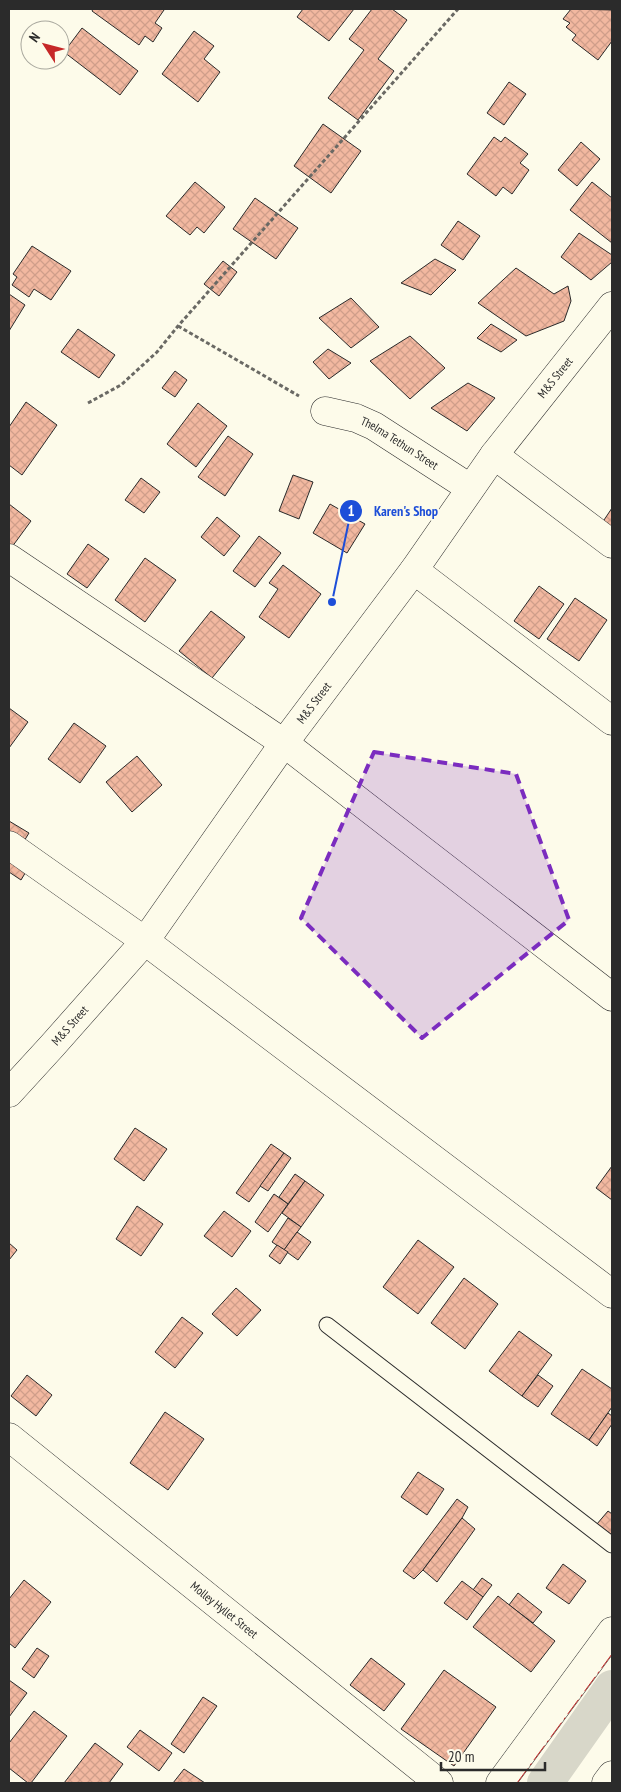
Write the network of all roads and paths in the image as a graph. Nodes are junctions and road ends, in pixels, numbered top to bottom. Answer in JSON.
{"nodes":[{"id":1,"x":458,"y":9,"type":"edge"},
{"id":2,"x":612,"y":306,"type":"edge"},
{"id":3,"x":178,"y":326,"type":"junction"},
{"id":4,"x":88,"y":403,"type":"dead end"},
{"id":5,"x":325,"y":411,"type":"joint"},
{"id":6,"x":494,"y":455,"type":"junction"},
{"id":7,"x":470,"y":488,"type":"junction"},
{"id":8,"x":612,"y":544,"type":"edge"},
{"id":9,"x":9,"y":558,"type":"edge"},
{"id":10,"x":414,"y":570,"type":"junction"},
{"id":11,"x":612,"y":721,"type":"edge"},
{"id":12,"x":284,"y":744,"type":"junction"},
{"id":13,"x":9,"y":845,"type":"edge"},
{"id":14,"x":145,"y":941,"type":"junction"},
{"id":15,"x":612,"y":997,"type":"edge"},
{"id":16,"x":9,"y":1093,"type":"edge"},
{"id":17,"x":612,"y":1294,"type":"edge"},
{"id":18,"x":327,"y":1325,"type":"dead end"},
{"id":19,"x":9,"y":1437,"type":"edge"},
{"id":20,"x":612,"y":1545,"type":"edge"},
{"id":21,"x":612,"y":1631,"type":"edge"},
{"id":22,"x":612,"y":1775,"type":"edge"},
{"id":23,"x":439,"y":1783,"type":"edge"},
{"id":24,"x":500,"y":1783,"type":"edge"},
{"id":25,"x":606,"y":1783,"type":"edge"}],
"edges":[{"from":1,"to":3,"type":"path"},
{"from":2,"to":6,"type":"street","name":"M&S Street"},
{"from":3,"to":4,"type":"path"},
{"from":3,"to":5,"type":"path"},
{"from":5,"to":7,"type":"street","name":"Thelma Tethun Street"},
{"from":6,"to":7,"type":"street","name":"M&S Street"},
{"from":6,"to":8,"type":"street"},
{"from":7,"to":10,"type":"street","name":"M&S Street"},
{"from":9,"to":12,"type":"street"},
{"from":10,"to":11,"type":"street"},
{"from":10,"to":12,"type":"street","name":"M&S Street"},
{"from":12,"to":14,"type":"street","name":"M&S Street"},
{"from":12,"to":15,"type":"street"},
{"from":13,"to":14,"type":"street"},
{"from":14,"to":16,"type":"street","name":"M&S Street"},
{"from":14,"to":17,"type":"street"},
{"from":18,"to":20,"type":"lane"},
{"from":19,"to":23,"type":"street","name":"Molley Hyllet Street"},
{"from":21,"to":24,"type":"street"},
{"from":22,"to":25,"type":"street"}]}
